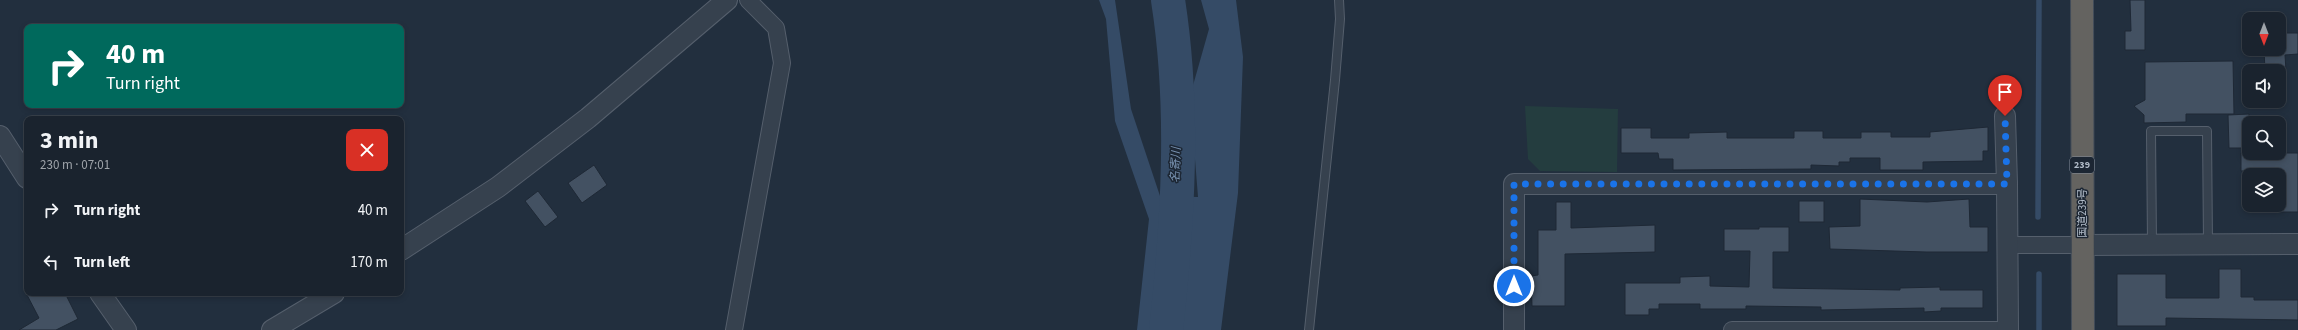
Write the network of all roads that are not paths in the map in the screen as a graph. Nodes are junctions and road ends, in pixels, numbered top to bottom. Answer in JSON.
{"nodes":[{"id":1,"x":727,"y":0,"type":"edge"},
{"id":2,"x":748,"y":0,"type":"edge"},
{"id":3,"x":1339,"y":0,"type":"edge"},
{"id":4,"x":2082,"y":0,"type":"edge"},
{"id":5,"x":2005,"y":116,"type":"dead end"},
{"id":6,"x":0,"y":136,"type":"edge"},
{"id":7,"x":24,"y":173,"type":"edge"},
{"id":8,"x":2007,"y":184,"type":"junction"},
{"id":9,"x":2208,"y":244,"type":"junction"},
{"id":10,"x":2298,"y":244,"type":"edge"},
{"id":11,"x":2007,"y":245,"type":"junction"},
{"id":12,"x":2082,"y":245,"type":"junction"},
{"id":13,"x":2152,"y":245,"type":"junction"},
{"id":14,"x":404,"y":248,"type":"edge"},
{"id":15,"x":102,"y":296,"type":"edge"},
{"id":16,"x":329,"y":296,"type":"edge"},
{"id":17,"x":126,"y":330,"type":"edge"},
{"id":18,"x":272,"y":330,"type":"edge"},
{"id":19,"x":734,"y":330,"type":"edge"},
{"id":20,"x":1309,"y":330,"type":"edge"},
{"id":21,"x":1514,"y":330,"type":"edge"},
{"id":22,"x":1732,"y":330,"type":"edge"},
{"id":23,"x":2008,"y":330,"type":"edge"},
{"id":24,"x":2083,"y":330,"type":"edge"}],
"edges":[{"from":1,"to":14,"type":"street"},
{"from":2,"to":19,"type":"street"},
{"from":3,"to":20,"type":"lane"},
{"from":4,"to":12,"type":"highway","name":"国道239号","number":"239"},
{"from":5,"to":8,"type":"street"},
{"from":6,"to":7,"type":"street"},
{"from":8,"to":11,"type":"street"},
{"from":8,"to":21,"type":"street"},
{"from":9,"to":10,"type":"street"},
{"from":9,"to":13,"type":"street"},
{"from":9,"to":13,"type":"lane"},
{"from":11,"to":12,"type":"street"},
{"from":11,"to":23,"type":"street"},
{"from":12,"to":13,"type":"street"},
{"from":12,"to":24,"type":"highway","name":"国道239号","number":"239"},
{"from":15,"to":17,"type":"street"},
{"from":16,"to":18,"type":"street"},
{"from":22,"to":23,"type":"street"}]}
